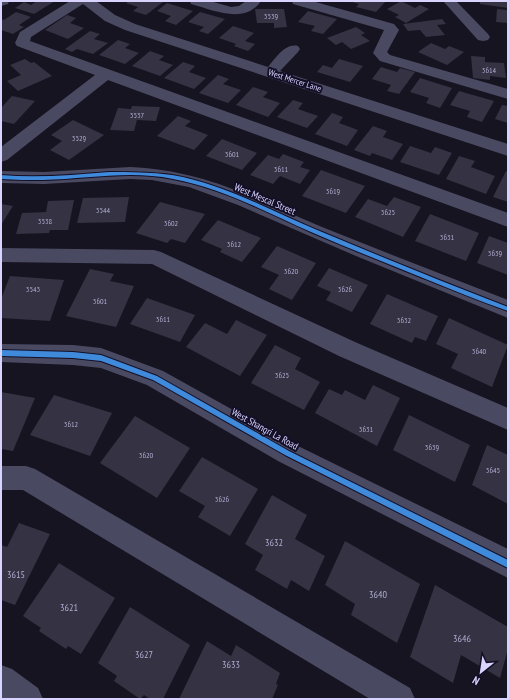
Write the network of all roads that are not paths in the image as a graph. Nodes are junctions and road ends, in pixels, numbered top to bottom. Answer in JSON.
{"nodes":[{"id":1,"x":79,"y":1,"type":"edge"},
{"id":2,"x":88,"y":1,"type":"edge"},
{"id":3,"x":196,"y":1,"type":"edge"},
{"id":4,"x":255,"y":1,"type":"edge"},
{"id":5,"x":298,"y":1,"type":"edge"},
{"id":6,"x":449,"y":1,"type":"edge"},
{"id":7,"x":484,"y":37,"type":"dead end"},
{"id":8,"x":293,"y":49,"type":"dead end"},
{"id":9,"x":271,"y":72,"type":"junction"},
{"id":10,"x":107,"y":74,"type":"junction"},
{"id":11,"x":508,"y":94,"type":"edge"},
{"id":12,"x":508,"y":150,"type":"edge"},
{"id":13,"x":1,"y":156,"type":"edge"},
{"id":14,"x":1,"y":177,"type":"edge"},
{"id":15,"x":508,"y":220,"type":"edge"},
{"id":16,"x":1,"y":255,"type":"edge"},
{"id":17,"x":508,"y":309,"type":"edge"},
{"id":18,"x":1,"y":353,"type":"edge"},
{"id":19,"x":508,"y":419,"type":"edge"},
{"id":20,"x":1,"y":478,"type":"edge"},
{"id":21,"x":508,"y":564,"type":"edge"},
{"id":22,"x":1,"y":680,"type":"edge"},
{"id":23,"x":27,"y":699,"type":"edge"},
{"id":24,"x":399,"y":699,"type":"edge"}],
"edges":[{"from":1,"to":10,"type":"street"},
{"from":2,"to":9,"type":"street","name":"West Mercer Lane"},
{"from":3,"to":4,"type":"street"},
{"from":5,"to":11,"type":"street"},
{"from":6,"to":7,"type":"street"},
{"from":8,"to":9,"type":"street"},
{"from":9,"to":12,"type":"street","name":"West Mercer Lane"},
{"from":10,"to":13,"type":"street"},
{"from":10,"to":15,"type":"street"},
{"from":14,"to":17,"type":"street","name":"West Mescal Street"},
{"from":16,"to":19,"type":"street"},
{"from":18,"to":21,"type":"street","name":"West Shangri La Road"},
{"from":20,"to":24,"type":"street"},
{"from":22,"to":23,"type":"street"}]}
